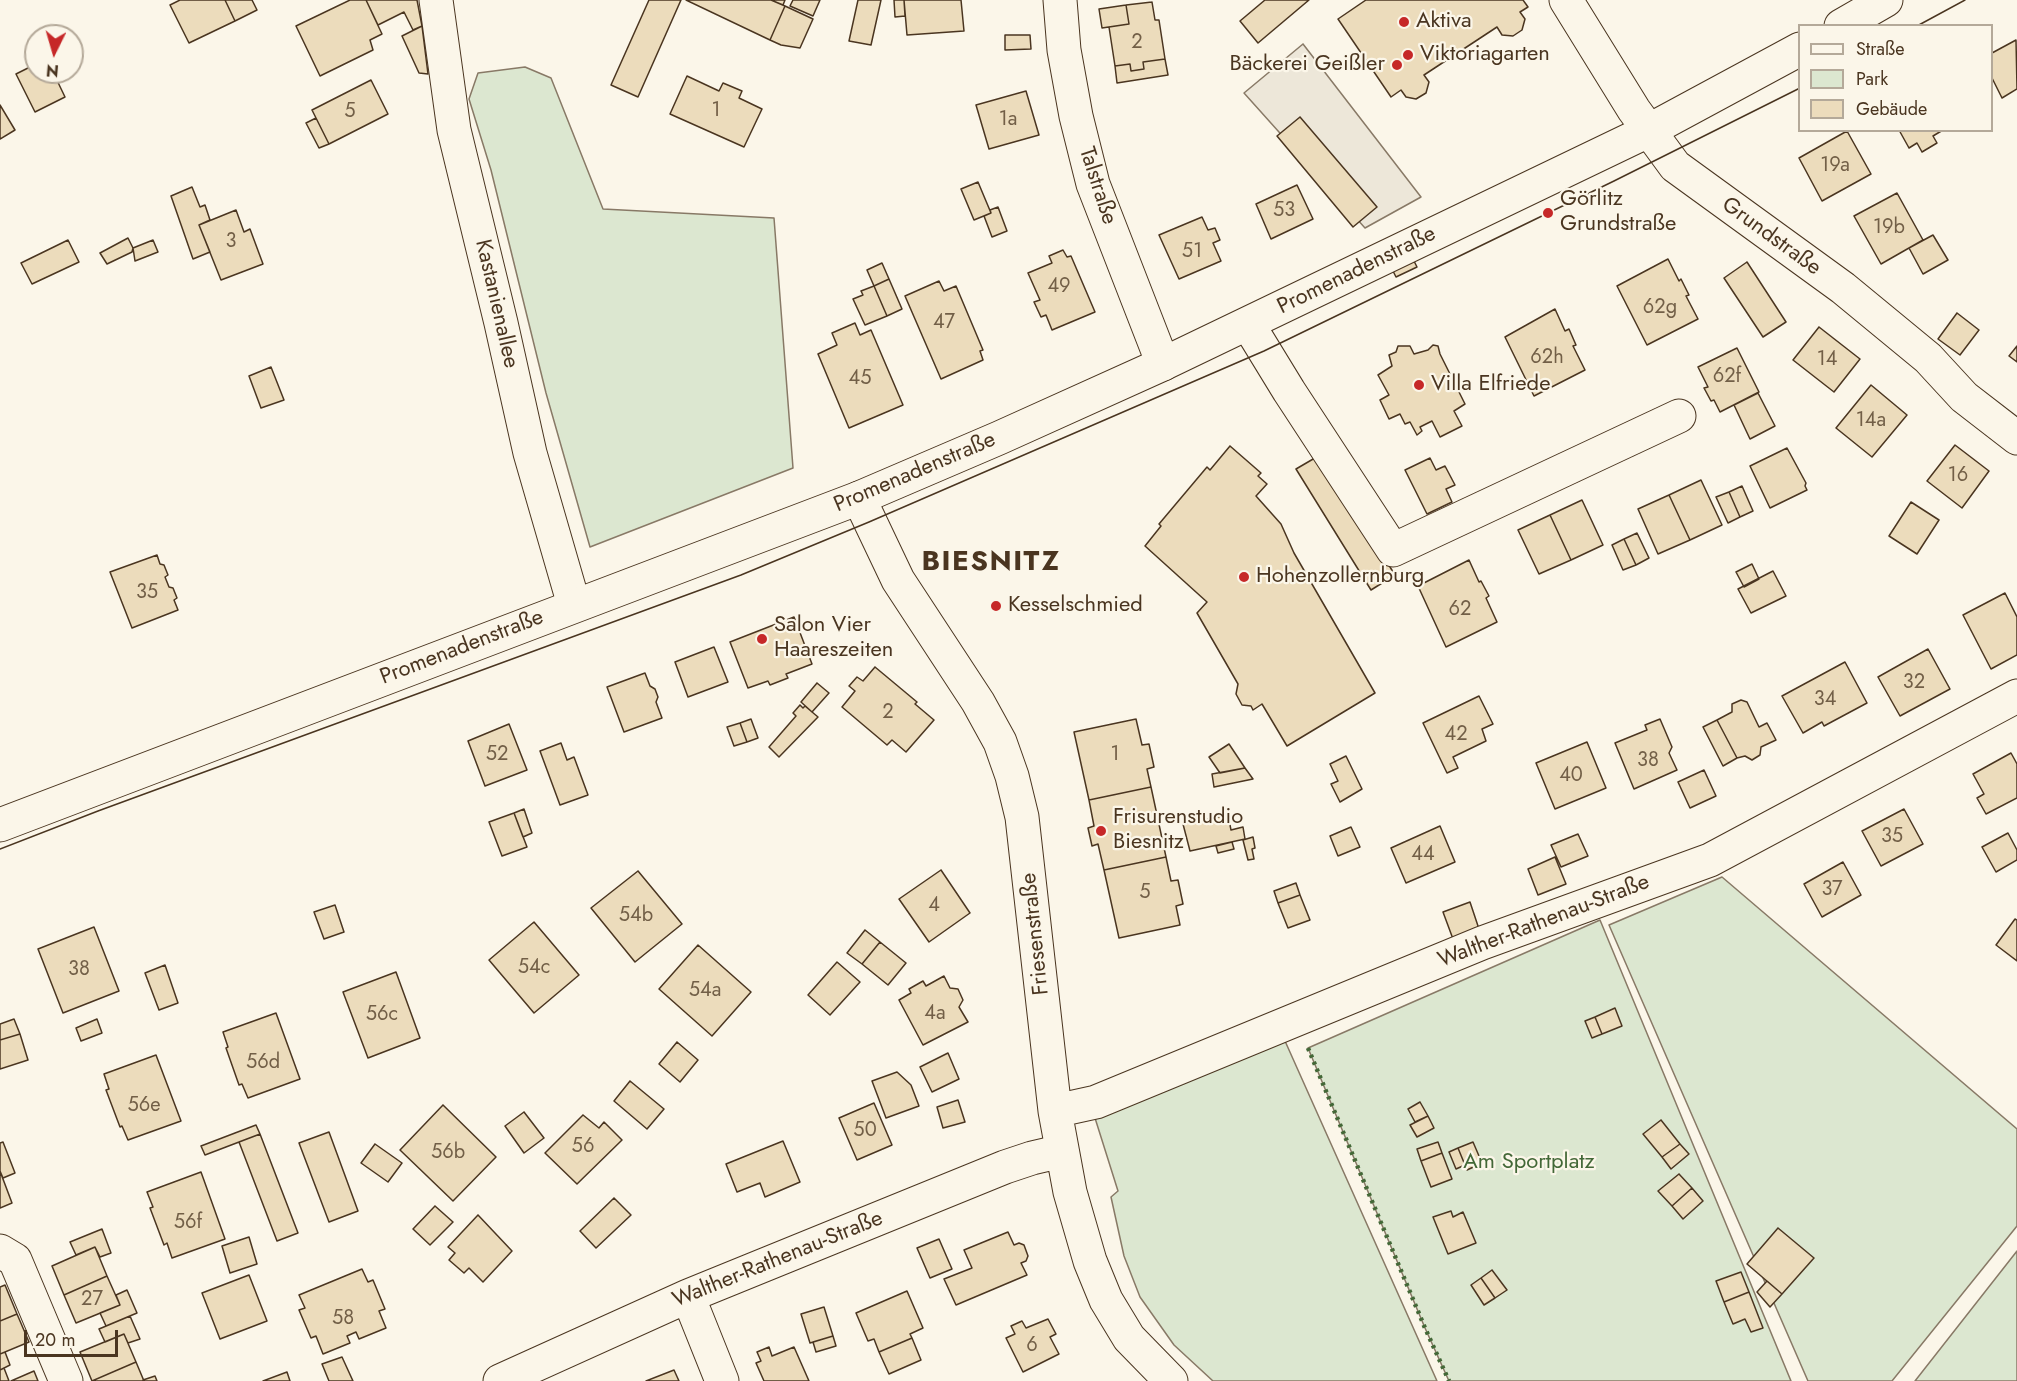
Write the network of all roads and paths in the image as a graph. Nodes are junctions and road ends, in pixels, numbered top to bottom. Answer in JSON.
{"nodes":[{"id":1,"x":436,"y":0,"type":"edge"},
{"id":2,"x":1060,"y":0,"type":"edge"},
{"id":3,"x":1566,"y":0,"type":"edge"},
{"id":4,"x":1886,"y":0,"type":"edge"},
{"id":5,"x":1844,"y":24,"type":"edge"},
{"id":6,"x":1798,"y":50,"type":"edge"},
{"id":7,"x":1648,"y":131,"type":"junction"},
{"id":8,"x":1248,"y":324,"type":"junction"},
{"id":9,"x":1163,"y":364,"type":"junction"},
{"id":10,"x":1679,"y":416,"type":"dead end"},
{"id":11,"x":2017,"y":438,"type":"edge"},
{"id":12,"x":859,"y":498,"type":"junction"},
{"id":13,"x":574,"y":605,"type":"junction"},
{"id":14,"x":2017,"y":696,"type":"edge"},
{"id":15,"x":0,"y":825,"type":"edge"},
{"id":16,"x":1055,"y":1111,"type":"junction"},
{"id":17,"x":1062,"y":1151,"type":"junction"},
{"id":18,"x":0,"y":1251,"type":"edge"},
{"id":19,"x":688,"y":1296,"type":"junction"},
{"id":20,"x":66,"y":1381,"type":"edge"},
{"id":21,"x":500,"y":1381,"type":"edge"},
{"id":22,"x":722,"y":1381,"type":"edge"},
{"id":23,"x":1171,"y":1381,"type":"edge"}],
"edges":[{"from":1,"to":13,"type":"street","name":"Kastanienallee"},
{"from":2,"to":9,"type":"street","name":"Talstraße"},
{"from":3,"to":7,"type":"street","name":"Grundstraße"},
{"from":4,"to":5,"type":"street"},
{"from":6,"to":7,"type":"street","name":"Promenadenstraße"},
{"from":7,"to":8,"type":"street","name":"Promenadenstraße"},
{"from":7,"to":11,"type":"street","name":"Grundstraße"},
{"from":8,"to":9,"type":"street","name":"Promenadenstraße"},
{"from":8,"to":10,"type":"street"},
{"from":9,"to":12,"type":"street","name":"Promenadenstraße"},
{"from":12,"to":13,"type":"street","name":"Promenadenstraße"},
{"from":12,"to":16,"type":"street","name":"Friesenstraße"},
{"from":13,"to":15,"type":"street","name":"Promenadenstraße"},
{"from":14,"to":16,"type":"street","name":"Walther-Rathenau-Straße"},
{"from":16,"to":17,"type":"street","name":"Friesenstraße"},
{"from":17,"to":19,"type":"street","name":"Walther-Rathenau-Straße"},
{"from":17,"to":23,"type":"street","name":"Friesenstraße"},
{"from":18,"to":20,"type":"street"},
{"from":19,"to":21,"type":"street","name":"Walther-Rathenau-Straße"},
{"from":19,"to":22,"type":"street"}]}
